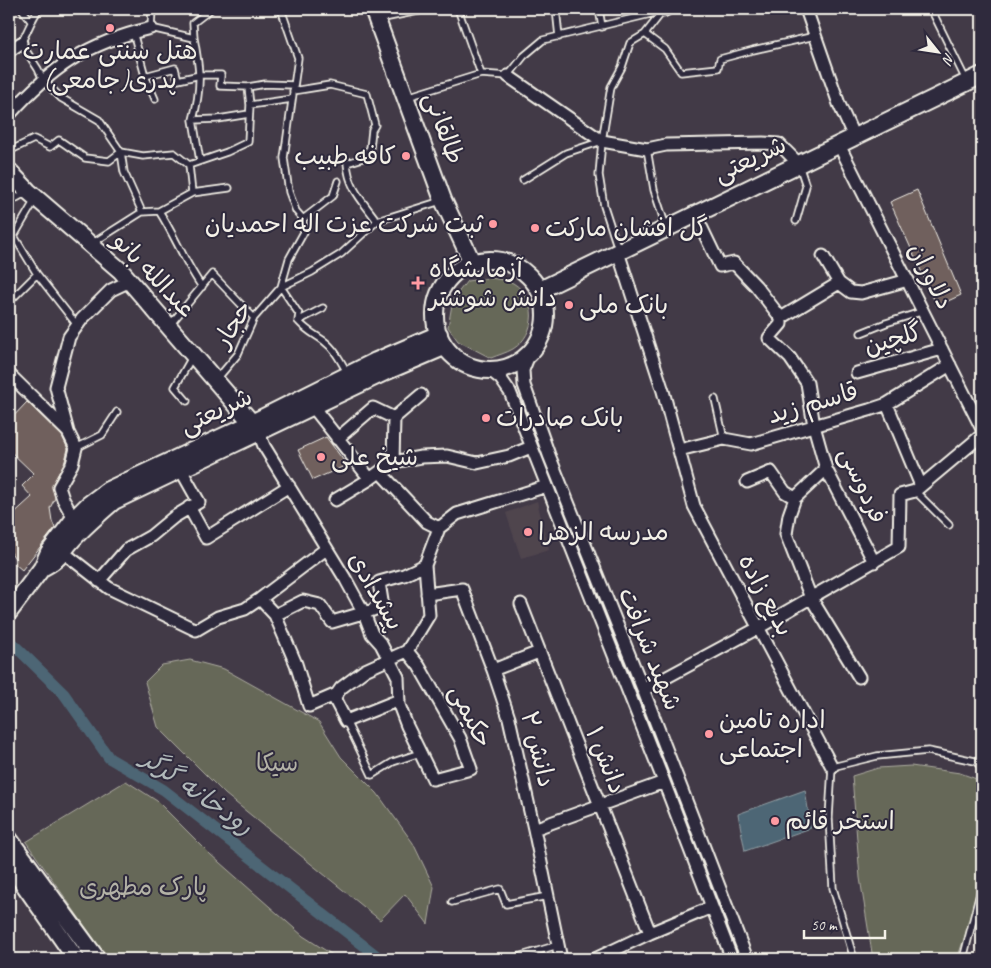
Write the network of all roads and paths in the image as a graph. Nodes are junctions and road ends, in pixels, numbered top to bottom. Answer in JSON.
{"nodes":[{"id":1,"x":22,"y":9,"type":"edge"},
{"id":2,"x":39,"y":9,"type":"edge"},
{"id":3,"x":152,"y":9,"type":"edge"},
{"id":4,"x":211,"y":9,"type":"edge"},
{"id":5,"x":281,"y":9,"type":"edge"},
{"id":6,"x":428,"y":9,"type":"edge"},
{"id":7,"x":458,"y":9,"type":"edge"},
{"id":8,"x":556,"y":9,"type":"edge"},
{"id":9,"x":599,"y":9,"type":"edge"},
{"id":10,"x":806,"y":9,"type":"edge"},
{"id":11,"x":931,"y":9,"type":"edge"},
{"id":12,"x":664,"y":10,"type":"edge"},
{"id":13,"x":375,"y":14,"type":"edge"},
{"id":14,"x":30,"y":21,"type":"junction"},
{"id":15,"x":602,"y":27,"type":"junction"},
{"id":16,"x":151,"y":28,"type":"junction"},
{"id":17,"x":133,"y":32,"type":"junction"},
{"id":18,"x":645,"y":34,"type":"junction"},
{"id":19,"x":816,"y":36,"type":"junction"},
{"id":20,"x":559,"y":37,"type":"junction"},
{"id":21,"x":194,"y":38,"type":"junction"},
{"id":22,"x":21,"y":43,"type":"junction"},
{"id":23,"x":9,"y":51,"type":"edge"},
{"id":24,"x":481,"y":74,"type":"junction"},
{"id":25,"x":200,"y":75,"type":"junction"},
{"id":26,"x":145,"y":76,"type":"junction"},
{"id":27,"x":508,"y":76,"type":"junction"},
{"id":28,"x":977,"y":79,"type":"edge"},
{"id":29,"x":43,"y":80,"type":"junction"},
{"id":30,"x":248,"y":87,"type":"junction"},
{"id":31,"x":294,"y":88,"type":"junction"},
{"id":32,"x":406,"y":97,"type":"junction"},
{"id":33,"x":155,"y":99,"type":"dead end"},
{"id":34,"x":292,"y":99,"type":"junction"},
{"id":35,"x":250,"y":105,"type":"junction"},
{"id":36,"x":249,"y":114,"type":"junction"},
{"id":37,"x":9,"y":115,"type":"edge"},
{"id":38,"x":193,"y":120,"type":"junction"},
{"id":39,"x":854,"y":137,"type":"junction"},
{"id":40,"x":602,"y":141,"type":"junction"},
{"id":41,"x":839,"y":145,"type":"junction"},
{"id":42,"x":646,"y":149,"type":"junction"},
{"id":43,"x":9,"y":151,"type":"edge"},
{"id":44,"x":121,"y":152,"type":"junction"},
{"id":45,"x":200,"y":161,"type":"junction"},
{"id":46,"x":799,"y":164,"type":"junction"},
{"id":47,"x":189,"y":165,"type":"junction"},
{"id":48,"x":9,"y":171,"type":"edge"},
{"id":49,"x":523,"y":180,"type":"dead end"},
{"id":50,"x":338,"y":181,"type":"dead end"},
{"id":51,"x":229,"y":188,"type":"dead end"},
{"id":52,"x":192,"y":193,"type":"junction"},
{"id":53,"x":32,"y":195,"type":"junction"},
{"id":54,"x":443,"y":200,"type":"junction"},
{"id":55,"x":9,"y":202,"type":"edge"},
{"id":56,"x":159,"y":211,"type":"junction"},
{"id":57,"x":142,"y":212,"type":"junction"},
{"id":58,"x":694,"y":214,"type":"junction"},
{"id":59,"x":303,"y":219,"type":"junction"},
{"id":60,"x":377,"y":221,"type":"junction"},
{"id":61,"x":796,"y":221,"type":"dead end"},
{"id":62,"x":666,"y":227,"type":"junction"},
{"id":63,"x":91,"y":245,"type":"junction"},
{"id":64,"x":618,"y":252,"type":"junction"},
{"id":65,"x":823,"y":256,"type":"dead end"},
{"id":66,"x":472,"y":262,"type":"junction"},
{"id":67,"x":37,"y":274,"type":"junction"},
{"id":68,"x":908,"y":280,"type":"junction"},
{"id":69,"x":130,"y":281,"type":"junction"},
{"id":70,"x":839,"y":283,"type":"junction"},
{"id":71,"x":202,"y":287,"type":"junction"},
{"id":72,"x":281,"y":287,"type":"junction"},
{"id":73,"x":540,"y":290,"type":"junction"},
{"id":74,"x":9,"y":302,"type":"edge"},
{"id":75,"x":323,"y":308,"type":"dead end"},
{"id":76,"x":924,"y":311,"type":"junction"},
{"id":77,"x":254,"y":318,"type":"junction"},
{"id":78,"x":781,"y":318,"type":"junction"},
{"id":79,"x":298,"y":321,"type":"junction"},
{"id":80,"x":77,"y":325,"type":"junction"},
{"id":81,"x":169,"y":326,"type":"junction"},
{"id":82,"x":861,"y":332,"type":"dead end"},
{"id":83,"x":441,"y":340,"type":"junction"},
{"id":84,"x":942,"y":349,"type":"junction"},
{"id":85,"x":193,"y":354,"type":"junction"},
{"id":86,"x":529,"y":355,"type":"junction"},
{"id":87,"x":950,"y":365,"type":"junction"},
{"id":88,"x":491,"y":371,"type":"junction"},
{"id":89,"x":857,"y":373,"type":"dead end"},
{"id":90,"x":9,"y":374,"type":"edge"},
{"id":91,"x":348,"y":374,"type":"junction"},
{"id":92,"x":216,"y":380,"type":"junction"},
{"id":93,"x":421,"y":395,"type":"dead end"},
{"id":94,"x":715,"y":399,"type":"dead end"},
{"id":95,"x":187,"y":401,"type":"dead end"},
{"id":96,"x":887,"y":404,"type":"junction"},
{"id":97,"x":313,"y":407,"type":"junction"},
{"id":98,"x":117,"y":412,"type":"dead end"},
{"id":99,"x":394,"y":418,"type":"junction"},
{"id":100,"x":814,"y":426,"type":"junction"},
{"id":101,"x":255,"y":428,"type":"junction"},
{"id":102,"x":982,"y":429,"type":"edge"},
{"id":103,"x":68,"y":432,"type":"junction"},
{"id":104,"x":982,"y":435,"type":"edge"},
{"id":105,"x":336,"y":439,"type":"junction"},
{"id":106,"x":724,"y":439,"type":"junction"},
{"id":107,"x":531,"y":447,"type":"junction"},
{"id":108,"x":76,"y":448,"type":"junction"},
{"id":109,"x":679,"y":450,"type":"junction"},
{"id":110,"x":393,"y":462,"type":"junction"},
{"id":111,"x":826,"y":468,"type":"junction"},
{"id":112,"x":181,"y":470,"type":"junction"},
{"id":113,"x":375,"y":475,"type":"junction"},
{"id":114,"x":747,"y":482,"type":"dead end"},
{"id":115,"x":289,"y":486,"type":"junction"},
{"id":116,"x":547,"y":486,"type":"junction"},
{"id":117,"x":918,"y":488,"type":"junction"},
{"id":118,"x":795,"y":498,"type":"junction"},
{"id":119,"x":335,"y":500,"type":"dead end"},
{"id":120,"x":189,"y":507,"type":"junction"},
{"id":121,"x":74,"y":519,"type":"junction"},
{"id":122,"x":949,"y":525,"type":"dead end"},
{"id":123,"x":439,"y":528,"type":"junction"},
{"id":124,"x":326,"y":549,"type":"junction"},
{"id":125,"x":63,"y":552,"type":"junction"},
{"id":126,"x":874,"y":562,"type":"junction"},
{"id":127,"x":425,"y":565,"type":"junction"},
{"id":128,"x":38,"y":573,"type":"junction"},
{"id":129,"x":98,"y":581,"type":"junction"},
{"id":130,"x":427,"y":594,"type":"junction"},
{"id":131,"x":811,"y":598,"type":"junction"},
{"id":132,"x":260,"y":600,"type":"junction"},
{"id":133,"x":521,"y":604,"type":"dead end"},
{"id":134,"x":9,"y":612,"type":"edge"},
{"id":135,"x":364,"y":613,"type":"junction"},
{"id":136,"x":275,"y":615,"type":"junction"},
{"id":137,"x":758,"y":628,"type":"junction"},
{"id":138,"x":407,"y":651,"type":"junction"},
{"id":139,"x":539,"y":652,"type":"junction"},
{"id":140,"x":388,"y":659,"type":"junction"},
{"id":141,"x":493,"y":670,"type":"junction"},
{"id":142,"x":859,"y":677,"type":"dead end"},
{"id":143,"x":643,"y":690,"type":"junction"},
{"id":144,"x":337,"y":694,"type":"junction"},
{"id":145,"x":399,"y":700,"type":"junction"},
{"id":146,"x":346,"y":721,"type":"junction"},
{"id":147,"x":420,"y":753,"type":"junction"},
{"id":148,"x":832,"y":767,"type":"junction"},
{"id":149,"x":982,"y":767,"type":"edge"},
{"id":150,"x":434,"y":780,"type":"joint"},
{"id":151,"x":664,"y":782,"type":"junction"},
{"id":152,"x":599,"y":806,"type":"junction"},
{"id":153,"x":534,"y":829,"type":"junction"},
{"id":154,"x":9,"y":839,"type":"edge"},
{"id":155,"x":9,"y":863,"type":"edge"},
{"id":156,"x":982,"y":885,"type":"edge"},
{"id":157,"x":548,"y":896,"type":"junction"},
{"id":158,"x":452,"y":902,"type":"dead end"},
{"id":159,"x":712,"y":907,"type":"junction"},
{"id":160,"x":650,"y":933,"type":"junction"},
{"id":161,"x":558,"y":945,"type":"junction"},
{"id":162,"x":76,"y":959,"type":"edge"},
{"id":163,"x":97,"y":959,"type":"edge"},
{"id":164,"x":512,"y":959,"type":"edge"},
{"id":165,"x":561,"y":959,"type":"edge"},
{"id":166,"x":596,"y":959,"type":"edge"},
{"id":167,"x":732,"y":959,"type":"edge"},
{"id":168,"x":746,"y":959,"type":"edge"},
{"id":169,"x":854,"y":959,"type":"edge"},
{"id":170,"x":963,"y":959,"type":"edge"}],
"edges":[{"from":1,"to":14,"type":"lane"},
{"from":2,"to":14,"type":"lane"},
{"from":3,"to":16,"type":"lane"},
{"from":4,"to":21,"type":"lane"},
{"from":5,"to":31,"type":"lane"},
{"from":6,"to":13,"type":"lane"},
{"from":7,"to":24,"type":"lane"},
{"from":8,"to":20,"type":"lane"},
{"from":9,"to":15,"type":"lane"},
{"from":10,"to":19,"type":"street"},
{"from":11,"to":28,"type":"lane"},
{"from":12,"to":15,"type":"lane"},
{"from":12,"to":18,"type":"lane"},
{"from":13,"to":32,"type":"main road","name":"طالقانی"},
{"from":14,"to":22,"type":"lane"},
{"from":15,"to":20,"type":"lane"},
{"from":16,"to":17,"type":"street"},
{"from":16,"to":21,"type":"lane"},
{"from":17,"to":26,"type":"lane"},
{"from":17,"to":29,"type":"street"},
{"from":18,"to":19,"type":"lane"},
{"from":18,"to":40,"type":"lane"},
{"from":19,"to":39,"type":"street"},
{"from":20,"to":27,"type":"lane"},
{"from":21,"to":25,"type":"lane"},
{"from":22,"to":23,"type":"street"},
{"from":22,"to":29,"type":"lane"},
{"from":24,"to":27,"type":"lane"},
{"from":24,"to":32,"type":"lane"},
{"from":25,"to":26,"type":"lane"},
{"from":25,"to":30,"type":"lane"},
{"from":25,"to":38,"type":"lane"},
{"from":26,"to":33,"type":"lane"},
{"from":27,"to":40,"type":"street"},
{"from":28,"to":39,"type":"main road","name":"شریعتی"},
{"from":29,"to":37,"type":"street"},
{"from":29,"to":44,"type":"lane"},
{"from":30,"to":31,"type":"lane"},
{"from":30,"to":35,"type":"lane"},
{"from":31,"to":34,"type":"lane"},
{"from":31,"to":60,"type":"lane"},
{"from":32,"to":54,"type":"main road","name":"طالقانی"},
{"from":34,"to":35,"type":"lane"},
{"from":34,"to":59,"type":"lane"},
{"from":35,"to":36,"type":"lane"},
{"from":36,"to":38,"type":"lane"},
{"from":36,"to":45,"type":"lane"},
{"from":38,"to":45,"type":"lane"},
{"from":39,"to":41,"type":"main road","name":"شریعتی"},
{"from":40,"to":42,"type":"street"},
{"from":40,"to":49,"type":"lane"},
{"from":40,"to":64,"type":"lane"},
{"from":41,"to":46,"type":"main road","name":"شریعتی"},
{"from":41,"to":68,"type":"street","name":"دلاوران"},
{"from":42,"to":46,"type":"street"},
{"from":42,"to":62,"type":"lane"},
{"from":43,"to":44,"type":"lane"},
{"from":44,"to":47,"type":"lane"},
{"from":44,"to":57,"type":"lane"},
{"from":45,"to":47,"type":"lane"},
{"from":46,"to":58,"type":"main road","name":"شریعتی"},
{"from":46,"to":61,"type":"lane"},
{"from":47,"to":52,"type":"lane"},
{"from":48,"to":53,"type":"main road","name":"عبدالله بانو"},
{"from":50,"to":59,"type":"lane"},
{"from":51,"to":52,"type":"lane"},
{"from":52,"to":56,"type":"lane"},
{"from":53,"to":55,"type":"lane"},
{"from":53,"to":63,"type":"main road","name":"عبدالله بانو"},
{"from":53,"to":67,"type":"lane"},
{"from":54,"to":60,"type":"lane"},
{"from":54,"to":66,"type":"main road","name":"طالقانی"},
{"from":56,"to":57,"type":"lane"},
{"from":56,"to":71,"type":"lane"},
{"from":57,"to":63,"type":"lane"},
{"from":58,"to":62,"type":"main road","name":"شریعتی"},
{"from":58,"to":78,"type":"street"},
{"from":59,"to":72,"type":"lane"},
{"from":60,"to":72,"type":"lane"},
{"from":62,"to":64,"type":"main road","name":"شریعتی"},
{"from":63,"to":69,"type":"main road","name":"عبدالله بانو"},
{"from":64,"to":73,"type":"main road","name":"شریعتی"},
{"from":64,"to":109,"type":"street","name":"بدیع زاده"},
{"from":65,"to":70,"type":"street"},
{"from":66,"to":73,"type":"main road"},
{"from":66,"to":83,"type":"main road"},
{"from":67,"to":74,"type":"lane"},
{"from":67,"to":80,"type":"lane"},
{"from":68,"to":70,"type":"street"},
{"from":68,"to":76,"type":"street","name":"دلاوران"},
{"from":69,"to":80,"type":"street"},
{"from":69,"to":81,"type":"main road","name":"عبدالله بانو"},
{"from":70,"to":78,"type":"street"},
{"from":71,"to":77,"type":"lane"},
{"from":71,"to":81,"type":"lane"},
{"from":72,"to":77,"type":"lane","name":"حجار"},
{"from":72,"to":79,"type":"lane"},
{"from":73,"to":86,"type":"main road"},
{"from":75,"to":79,"type":"lane"},
{"from":76,"to":82,"type":"lane"},
{"from":76,"to":84,"type":"street","name":"دلاوران"},
{"from":77,"to":92,"type":"lane","name":"حجار"},
{"from":78,"to":100,"type":"street","name":"فردوسی"},
{"from":79,"to":91,"type":"lane"},
{"from":80,"to":103,"type":"street"},
{"from":81,"to":85,"type":"main road","name":"عبدالله بانو"},
{"from":83,"to":88,"type":"main road"},
{"from":83,"to":91,"type":"main road","name":"شریعتی"},
{"from":83,"to":97,"type":"main road","name":"شریعتی"},
{"from":84,"to":87,"type":"street","name":"دلاوران"},
{"from":84,"to":89,"type":"street","name":"گلچین"},
{"from":85,"to":92,"type":"main road","name":"عبدالله بانو"},
{"from":85,"to":95,"type":"lane"},
{"from":86,"to":88,"type":"main road"},
{"from":86,"to":143,"type":"street","name":"شهید شرافت"},
{"from":87,"to":96,"type":"street","name":"قاسم زید"},
{"from":87,"to":102,"type":"street","name":"دلاوران"},
{"from":88,"to":107,"type":"street","name":"شهید شرافت"},
{"from":90,"to":103,"type":"street"},
{"from":91,"to":101,"type":"main road","name":"شریعتی"},
{"from":92,"to":101,"type":"main road","name":"عبدالله بانو"},
{"from":93,"to":99,"type":"street"},
{"from":94,"to":106,"type":"lane"},
{"from":96,"to":100,"type":"street","name":"قاسم زید"},
{"from":96,"to":117,"type":"street"},
{"from":97,"to":101,"type":"main road","name":"شریعتی"},
{"from":97,"to":105,"type":"street"},
{"from":98,"to":108,"type":"lane"},
{"from":99,"to":105,"type":"street"},
{"from":99,"to":110,"type":"street"},
{"from":100,"to":106,"type":"street","name":"قاسم زید"},
{"from":100,"to":111,"type":"street","name":"فردوسی"},
{"from":101,"to":112,"type":"main road","name":"شریعتی"},
{"from":101,"to":115,"type":"street","name":"پیشدادی"},
{"from":101,"to":121,"type":"main road","name":"شریعتی"},
{"from":103,"to":108,"type":"street"},
{"from":104,"to":117,"type":"street"},
{"from":105,"to":113,"type":"street"},
{"from":106,"to":109,"type":"street","name":"قاسم زید"},
{"from":107,"to":110,"type":"street"},
{"from":107,"to":116,"type":"street","name":"شهید شرافت"},
{"from":108,"to":121,"type":"street"},
{"from":109,"to":137,"type":"street","name":"بدیع زاده"},
{"from":110,"to":113,"type":"street"},
{"from":111,"to":118,"type":"street"},
{"from":111,"to":126,"type":"street","name":"فردوسی"},
{"from":112,"to":120,"type":"street"},
{"from":112,"to":125,"type":"main road","name":"شریعتی"},
{"from":113,"to":119,"type":"street"},
{"from":113,"to":123,"type":"street"},
{"from":114,"to":118,"type":"street"},
{"from":115,"to":120,"type":"street"},
{"from":115,"to":124,"type":"street","name":"پیشدادی"},
{"from":116,"to":123,"type":"street"},
{"from":116,"to":151,"type":"street","name":"شهید شرافت"},
{"from":117,"to":122,"type":"lane"},
{"from":117,"to":126,"type":"street"},
{"from":118,"to":131,"type":"street"},
{"from":120,"to":129,"type":"street"},
{"from":121,"to":128,"type":"main road","name":"شریعتی"},
{"from":123,"to":127,"type":"street"},
{"from":124,"to":132,"type":"street"},
{"from":124,"to":135,"type":"street","name":"پیشدادی"},
{"from":125,"to":128,"type":"main road","name":"شریعتی"},
{"from":125,"to":129,"type":"street"},
{"from":126,"to":131,"type":"street"},
{"from":127,"to":130,"type":"street"},
{"from":127,"to":135,"type":"street"},
{"from":128,"to":134,"type":"main road"},
{"from":129,"to":132,"type":"street"},
{"from":130,"to":138,"type":"street"},
{"from":130,"to":141,"type":"street","name":"دانش ۲"},
{"from":131,"to":137,"type":"street"},
{"from":131,"to":142,"type":"street"},
{"from":132,"to":136,"type":"street"},
{"from":133,"to":139,"type":"street","name":"دانش ۱"},
{"from":135,"to":136,"type":"street"},
{"from":135,"to":140,"type":"street","name":"پیشدادی"},
{"from":136,"to":144,"type":"street"},
{"from":137,"to":143,"type":"street"},
{"from":137,"to":148,"type":"street","name":"بدیع زاده"},
{"from":138,"to":140,"type":"street"},
{"from":138,"to":150,"type":"street","name":"حکیمی"},
{"from":139,"to":141,"type":"street"},
{"from":139,"to":152,"type":"street","name":"دانش ۱"},
{"from":140,"to":144,"type":"street"},
{"from":140,"to":145,"type":"street","name":"پیشدادی"},
{"from":141,"to":153,"type":"street","name":"دانش ۲"},
{"from":143,"to":168,"type":"street","name":"شهید شرافت"},
{"from":144,"to":146,"type":"street"},
{"from":145,"to":146,"type":"street"},
{"from":145,"to":147,"type":"street","name":"پیشدادی"},
{"from":146,"to":147,"type":"lane"},
{"from":147,"to":150,"type":"street","name":"پیشدادی"},
{"from":148,"to":149,"type":"lane"},
{"from":148,"to":169,"type":"lane"},
{"from":151,"to":152,"type":"street"},
{"from":151,"to":159,"type":"street","name":"شهید شرافت"},
{"from":152,"to":153,"type":"street"},
{"from":152,"to":160,"type":"street","name":"دانش ۱"},
{"from":153,"to":157,"type":"street","name":"دانش ۲"},
{"from":154,"to":163,"type":"main road"},
{"from":155,"to":162,"type":"main road"},
{"from":156,"to":170,"type":"lane"},
{"from":157,"to":158,"type":"lane"},
{"from":157,"to":161,"type":"street","name":"دانش ۲"},
{"from":159,"to":160,"type":"street"},
{"from":159,"to":167,"type":"street","name":"شهید شرافت"},
{"from":160,"to":166,"type":"street"},
{"from":161,"to":164,"type":"lane"},
{"from":161,"to":165,"type":"street","name":"دانش ۲"}]}
